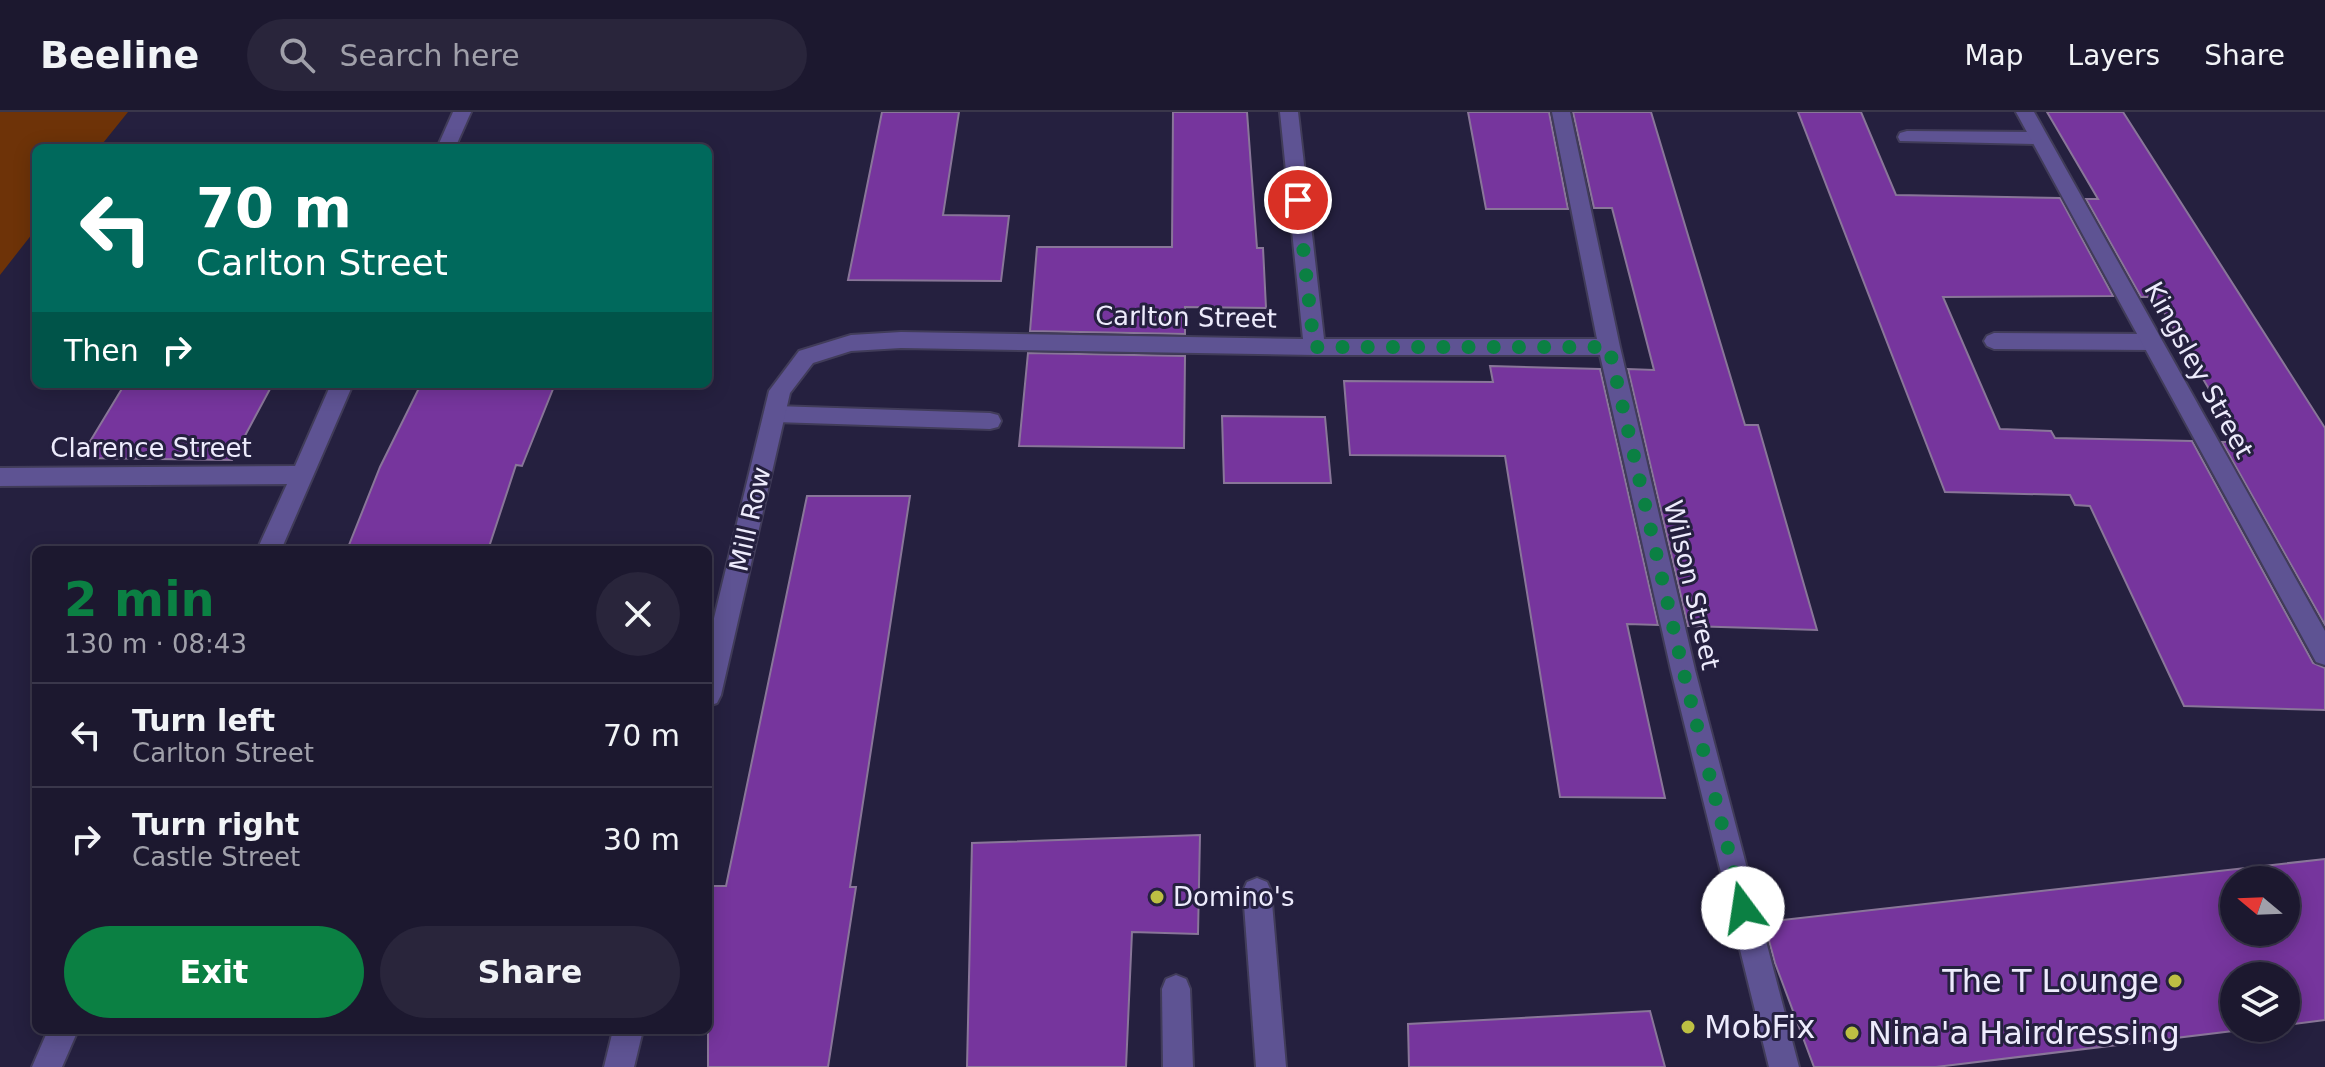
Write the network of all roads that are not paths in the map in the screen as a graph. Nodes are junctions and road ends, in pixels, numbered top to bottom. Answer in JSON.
{"nodes":[{"id":1,"x":462,"y":112,"type":"edge"},
{"id":2,"x":1289,"y":112,"type":"edge"},
{"id":3,"x":1561,"y":112,"type":"edge"},
{"id":4,"x":2025,"y":112,"type":"edge"},
{"id":5,"x":1907,"y":137,"type":"dead end"},
{"id":6,"x":2039,"y":138,"type":"junction"},
{"id":7,"x":448,"y":144,"type":"edge"},
{"id":8,"x":1994,"y":341,"type":"dead end"},
{"id":9,"x":2152,"y":342,"type":"junction"},
{"id":10,"x":1314,"y":347,"type":"junction"},
{"id":11,"x":1609,"y":347,"type":"junction"},
{"id":12,"x":340,"y":388,"type":"edge"},
{"id":13,"x":780,"y":391,"type":"joint"},
{"id":14,"x":775,"y":414,"type":"junction"},
{"id":15,"x":990,"y":421,"type":"dead end"},
{"id":16,"x":301,"y":475,"type":"junction"},
{"id":17,"x":0,"y":477,"type":"edge"},
{"id":18,"x":271,"y":546,"type":"edge"},
{"id":19,"x":2325,"y":654,"type":"edge"},
{"id":20,"x":712,"y":678,"type":"edge"},
{"id":21,"x":1257,"y":891,"type":"dead end"},
{"id":22,"x":1176,"y":989,"type":"dead end"},
{"id":23,"x":61,"y":1034,"type":"edge"},
{"id":24,"x":627,"y":1034,"type":"edge"},
{"id":25,"x":47,"y":1067,"type":"edge"},
{"id":26,"x":619,"y":1067,"type":"edge"},
{"id":27,"x":1178,"y":1067,"type":"edge"},
{"id":28,"x":1271,"y":1067,"type":"edge"},
{"id":29,"x":1784,"y":1067,"type":"edge"}],
"edges":[{"from":1,"to":7,"type":"street"},
{"from":2,"to":10,"type":"street"},
{"from":3,"to":11,"type":"street","name":"Wilson Street"},
{"from":4,"to":6,"type":"street","name":"Kingsley Street"},
{"from":5,"to":6,"type":"street"},
{"from":6,"to":9,"type":"street","name":"Kingsley Street"},
{"from":8,"to":9,"type":"street"},
{"from":9,"to":19,"type":"street","name":"Kingsley Street"},
{"from":10,"to":11,"type":"street","name":"Carlton Street"},
{"from":10,"to":13,"type":"street","name":"Carlton Street"},
{"from":11,"to":29,"type":"street","name":"Wilson Street"},
{"from":12,"to":16,"type":"street"},
{"from":13,"to":14,"type":"street","name":"Mill Row"},
{"from":14,"to":15,"type":"street"},
{"from":14,"to":20,"type":"street","name":"Mill Row"},
{"from":16,"to":17,"type":"street","name":"Clarence Street"},
{"from":16,"to":18,"type":"street"},
{"from":21,"to":28,"type":"street"},
{"from":22,"to":27,"type":"street"},
{"from":23,"to":25,"type":"street"},
{"from":24,"to":26,"type":"street"}]}
